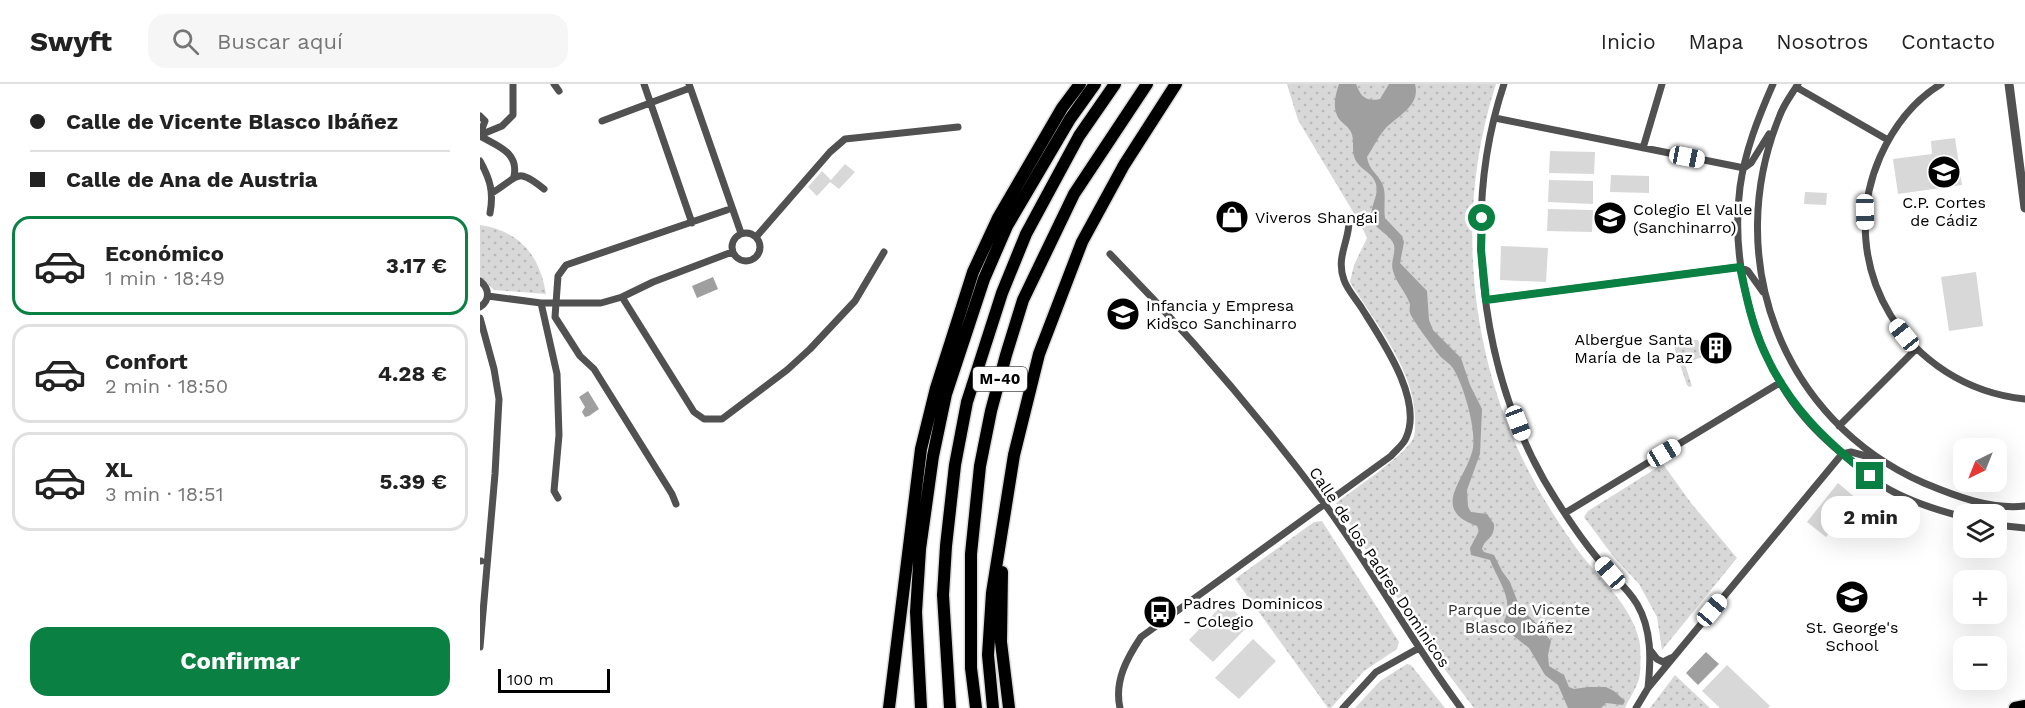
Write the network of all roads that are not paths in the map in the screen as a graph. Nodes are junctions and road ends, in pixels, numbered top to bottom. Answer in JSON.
{"nodes":[{"id":1,"x":513,"y":84,"type":"edge"},
{"id":2,"x":554,"y":84,"type":"edge"},
{"id":3,"x":644,"y":84,"type":"edge"},
{"id":4,"x":1080,"y":84,"type":"edge"},
{"id":5,"x":1095,"y":84,"type":"edge"},
{"id":6,"x":1115,"y":84,"type":"edge"},
{"id":7,"x":1147,"y":84,"type":"edge"},
{"id":8,"x":1176,"y":84,"type":"edge"},
{"id":9,"x":1504,"y":84,"type":"edge"},
{"id":10,"x":1662,"y":84,"type":"edge"},
{"id":11,"x":1773,"y":84,"type":"edge"},
{"id":12,"x":1941,"y":84,"type":"edge"},
{"id":13,"x":2008,"y":84,"type":"edge"},
{"id":14,"x":1797,"y":85,"type":"edge"},
{"id":15,"x":690,"y":86,"type":"edge"},
{"id":16,"x":559,"y":91,"type":"dead end"},
{"id":17,"x":650,"y":102,"type":"junction"},
{"id":18,"x":1780,"y":113,"type":"junction"},
{"id":19,"x":480,"y":116,"type":"edge"},
{"id":20,"x":1495,"y":118,"type":"junction"},
{"id":21,"x":602,"y":121,"type":"dead end"},
{"id":22,"x":958,"y":128,"type":"dead end"},
{"id":23,"x":480,"y":135,"type":"edge"},
{"id":24,"x":1888,"y":140,"type":"junction"},
{"id":25,"x":1643,"y":148,"type":"junction"},
{"id":26,"x":480,"y":161,"type":"edge"},
{"id":27,"x":1744,"y":168,"type":"junction"},
{"id":28,"x":514,"y":176,"type":"junction"},
{"id":29,"x":544,"y":189,"type":"dead end"},
{"id":30,"x":492,"y":193,"type":"junction"},
{"id":31,"x":2025,"y":208,"type":"edge"},
{"id":32,"x":727,"y":210,"type":"dead end"},
{"id":33,"x":490,"y":213,"type":"dead end"},
{"id":34,"x":1349,"y":217,"type":"dead end"},
{"id":35,"x":692,"y":223,"type":"junction"},
{"id":36,"x":741,"y":233,"type":"junction"},
{"id":37,"x":756,"y":237,"type":"junction"},
{"id":38,"x":732,"y":252,"type":"junction"},
{"id":39,"x":884,"y":252,"type":"dead end"},
{"id":40,"x":1110,"y":254,"type":"dead end"},
{"id":41,"x":1740,"y":267,"type":"junction"},
{"id":42,"x":480,"y":281,"type":"edge"},
{"id":43,"x":1765,"y":295,"type":"junction"},
{"id":44,"x":488,"y":296,"type":"junction"},
{"id":45,"x":622,"y":297,"type":"junction"},
{"id":46,"x":1486,"y":300,"type":"junction"},
{"id":47,"x":541,"y":303,"type":"junction"},
{"id":48,"x":556,"y":303,"type":"junction"},
{"id":49,"x":480,"y":307,"type":"edge"},
{"id":50,"x":480,"y":318,"type":"edge"},
{"id":51,"x":1916,"y":349,"type":"junction"},
{"id":52,"x":1781,"y":382,"type":"junction"},
{"id":53,"x":2025,"y":399,"type":"edge"},
{"id":54,"x":1839,"y":426,"type":"junction"},
{"id":55,"x":1842,"y":454,"type":"junction"},
{"id":56,"x":1882,"y":461,"type":"junction"},
{"id":57,"x":558,"y":498,"type":"dead end"},
{"id":58,"x":676,"y":504,"type":"dead end"},
{"id":59,"x":1324,"y":504,"type":"junction"},
{"id":60,"x":2025,"y":506,"type":"edge"},
{"id":61,"x":1565,"y":513,"type":"junction"},
{"id":62,"x":1953,"y":515,"type":"edge"},
{"id":63,"x":2007,"y":526,"type":"edge"},
{"id":64,"x":2025,"y":528,"type":"edge"},
{"id":65,"x":1002,"y":538,"type":"junction"},
{"id":66,"x":480,"y":647,"type":"edge"},
{"id":67,"x":1419,"y":648,"type":"junction"},
{"id":68,"x":1650,"y":650,"type":"junction"},
{"id":69,"x":1674,"y":657,"type":"junction"},
{"id":70,"x":1648,"y":688,"type":"junction"},
{"id":71,"x":2025,"y":706,"type":"edge"},
{"id":72,"x":950,"y":707,"type":"edge"},
{"id":73,"x":889,"y":708,"type":"edge"},
{"id":74,"x":921,"y":708,"type":"edge"},
{"id":75,"x":976,"y":708,"type":"edge"},
{"id":76,"x":993,"y":708,"type":"edge"},
{"id":77,"x":1009,"y":708,"type":"edge"},
{"id":78,"x":1120,"y":708,"type":"edge"},
{"id":79,"x":1343,"y":708,"type":"edge"},
{"id":80,"x":1461,"y":708,"type":"edge"},
{"id":81,"x":1636,"y":708,"type":"edge"},
{"id":82,"x":2015,"y":708,"type":"edge"}],
"edges":[{"from":1,"to":23,"type":"street"},
{"from":2,"to":16,"type":"street"},
{"from":3,"to":17,"type":"street"},
{"from":4,"to":73,"type":"highway"},
{"from":5,"to":74,"type":"highway"},
{"from":6,"to":72,"type":"highway","number":"M-40"},
{"from":7,"to":75,"type":"highway","number":"M-40"},
{"from":8,"to":65,"type":"highway"},
{"from":9,"to":20,"type":"street"},
{"from":10,"to":25,"type":"street"},
{"from":11,"to":27,"type":"street"},
{"from":12,"to":24,"type":"street"},
{"from":13,"to":31,"type":"street"},
{"from":14,"to":18,"type":"street"},
{"from":14,"to":24,"type":"street"},
{"from":15,"to":17,"type":"street"},
{"from":15,"to":36,"type":"street"},
{"from":17,"to":21,"type":"street"},
{"from":17,"to":35,"type":"street"},
{"from":18,"to":27,"type":"street"},
{"from":18,"to":43,"type":"street"},
{"from":19,"to":23,"type":"street"},
{"from":20,"to":25,"type":"street"},
{"from":20,"to":46,"type":"street"},
{"from":22,"to":37,"type":"street"},
{"from":23,"to":28,"type":"street"},
{"from":24,"to":51,"type":"street"},
{"from":25,"to":27,"type":"street"},
{"from":26,"to":30,"type":"street"},
{"from":27,"to":41,"type":"street"},
{"from":28,"to":29,"type":"street"},
{"from":28,"to":30,"type":"street"},
{"from":30,"to":33,"type":"street"},
{"from":32,"to":35,"type":"street"},
{"from":34,"to":59,"type":"street"},
{"from":35,"to":48,"type":"street"},
{"from":36,"to":37,"type":"street"},
{"from":36,"to":38,"type":"street"},
{"from":37,"to":38,"type":"street"},
{"from":38,"to":45,"type":"street"},
{"from":39,"to":45,"type":"street"},
{"from":40,"to":59,"type":"street","name":"Calle de los Padres Dominicos"},
{"from":41,"to":43,"type":"street"},
{"from":41,"to":46,"type":"street"},
{"from":41,"to":52,"type":"street"},
{"from":42,"to":44,"type":"street"},
{"from":43,"to":54,"type":"street"},
{"from":44,"to":47,"type":"street"},
{"from":44,"to":49,"type":"street"},
{"from":45,"to":48,"type":"street"},
{"from":46,"to":61,"type":"street"},
{"from":47,"to":48,"type":"street"},
{"from":47,"to":57,"type":"street"},
{"from":48,"to":58,"type":"street"},
{"from":50,"to":66,"type":"street"},
{"from":51,"to":53,"type":"street"},
{"from":51,"to":54,"type":"street"},
{"from":52,"to":55,"type":"street"},
{"from":52,"to":61,"type":"street"},
{"from":54,"to":56,"type":"street"},
{"from":55,"to":56,"type":"street"},
{"from":55,"to":62,"type":"street"},
{"from":55,"to":69,"type":"street"},
{"from":56,"to":60,"type":"street"},
{"from":59,"to":67,"type":"street","name":"Calle de los Padres Dominicos"},
{"from":59,"to":78,"type":"street"},
{"from":61,"to":68,"type":"street"},
{"from":63,"to":64,"type":"street"},
{"from":65,"to":76,"type":"highway"},
{"from":65,"to":77,"type":"highway"},
{"from":67,"to":79,"type":"street"},
{"from":67,"to":80,"type":"street","name":"Calle de los Padres Dominicos"},
{"from":68,"to":69,"type":"street"},
{"from":68,"to":70,"type":"street"},
{"from":69,"to":70,"type":"street"},
{"from":70,"to":81,"type":"street"},
{"from":71,"to":82,"type":"highway"}]}
